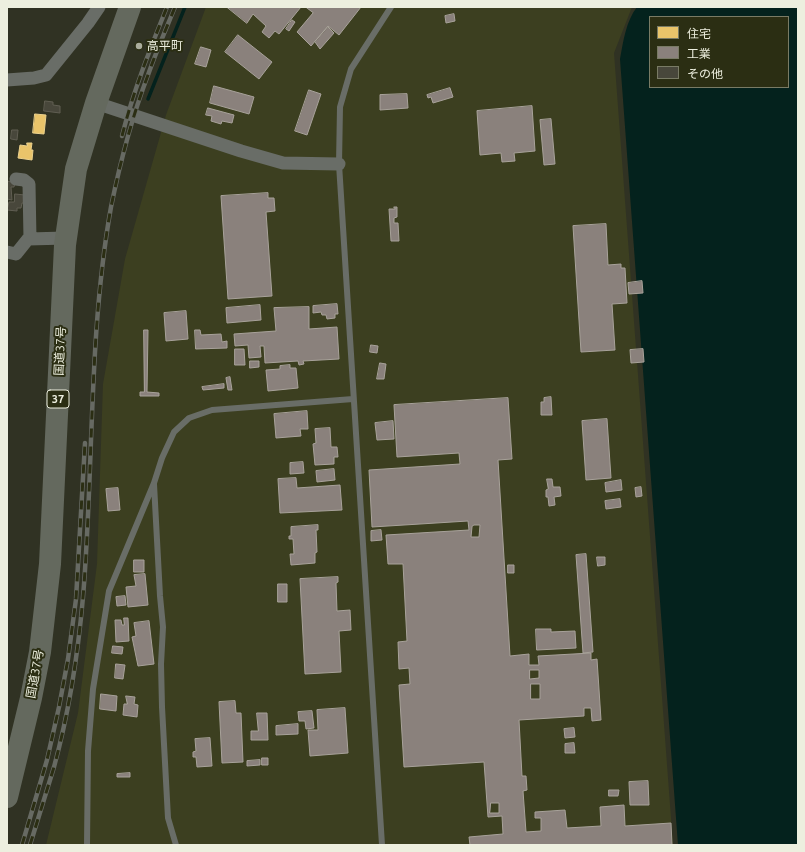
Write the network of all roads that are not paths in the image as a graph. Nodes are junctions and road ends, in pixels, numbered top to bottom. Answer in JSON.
{"nodes":[{"id":1,"x":99,"y":7,"type":"edge"},
{"id":2,"x":130,"y":7,"type":"edge"},
{"id":3,"x":391,"y":7,"type":"edge"},
{"id":4,"x":7,"y":80,"type":"edge"},
{"id":5,"x":96,"y":103,"type":"junction"},
{"id":6,"x":339,"y":164,"type":"junction"},
{"id":7,"x":16,"y":179,"type":"dead end"},
{"id":8,"x":66,"y":238,"type":"junction"},
{"id":9,"x":30,"y":239,"type":"junction"},
{"id":10,"x":7,"y":252,"type":"edge"},
{"id":11,"x":353,"y":399,"type":"junction"},
{"id":12,"x":154,"y":483,"type":"junction"},
{"id":13,"x":7,"y":797,"type":"edge"},
{"id":14,"x":87,"y":845,"type":"edge"},
{"id":15,"x":176,"y":845,"type":"edge"},
{"id":16,"x":382,"y":845,"type":"edge"}],
"edges":[{"from":1,"to":4,"type":"street"},
{"from":2,"to":5,"type":"highway","name":"国道37号","number":"37"},
{"from":3,"to":6,"type":"lane"},
{"from":5,"to":6,"type":"street"},
{"from":5,"to":8,"type":"highway","name":"国道37号","number":"37"},
{"from":6,"to":11,"type":"lane"},
{"from":7,"to":9,"type":"street"},
{"from":8,"to":9,"type":"street"},
{"from":8,"to":13,"type":"highway","name":"国道37号","number":"37"},
{"from":9,"to":10,"type":"street"},
{"from":11,"to":12,"type":"lane"},
{"from":11,"to":16,"type":"lane"},
{"from":12,"to":14,"type":"lane"},
{"from":12,"to":15,"type":"lane"}]}
